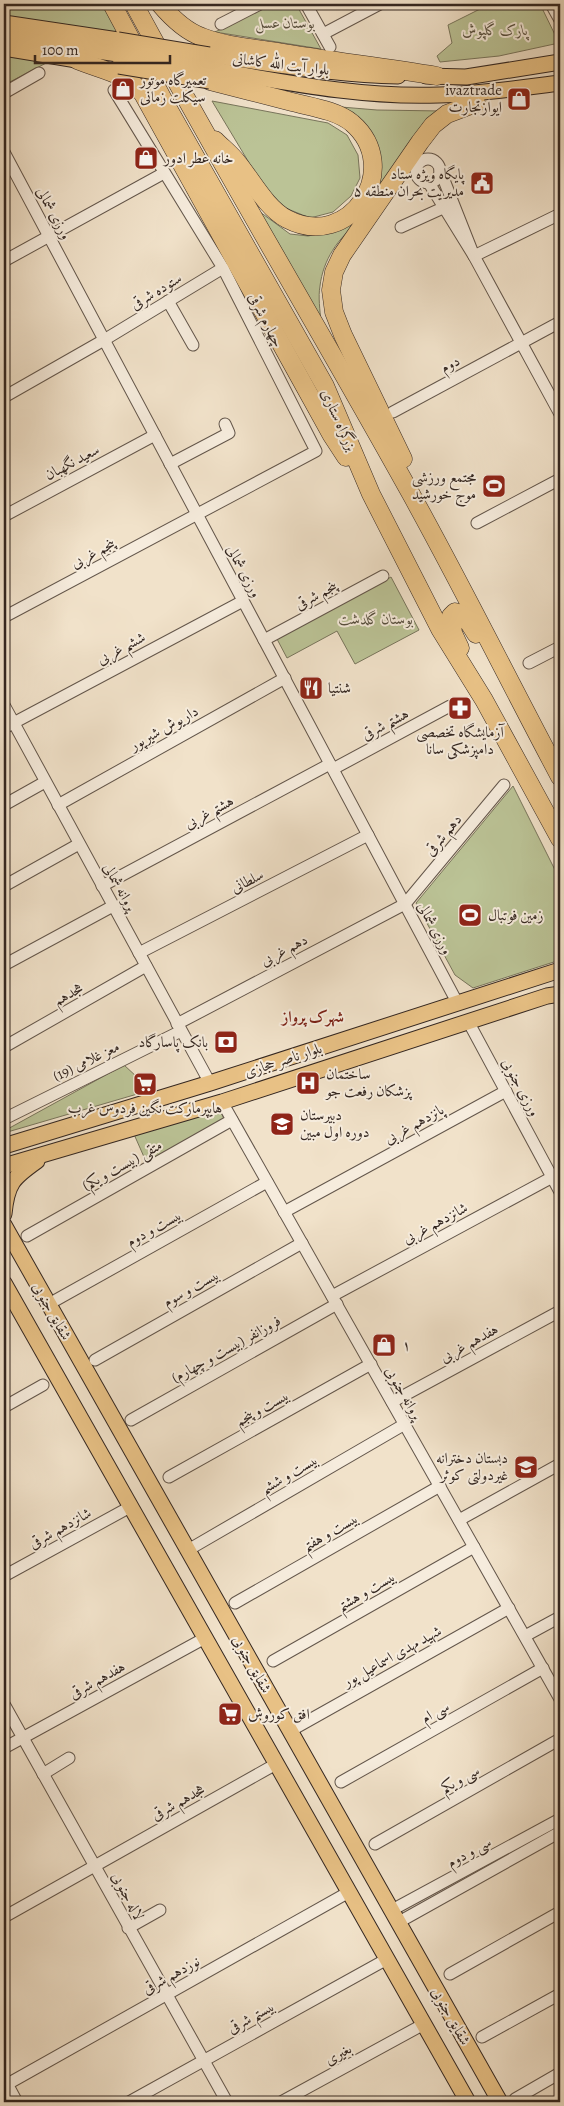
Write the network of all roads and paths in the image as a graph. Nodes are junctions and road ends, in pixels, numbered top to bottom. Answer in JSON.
{"nodes":[{"id":1,"x":112,"y":4,"type":"edge"},
{"id":2,"x":134,"y":4,"type":"edge"},
{"id":3,"x":260,"y":4,"type":"edge"},
{"id":4,"x":306,"y":4,"type":"edge"},
{"id":5,"x":380,"y":4,"type":"edge"},
{"id":6,"x":551,"y":4,"type":"edge"},
{"id":7,"x":166,"y":6,"type":"edge"},
{"id":8,"x":560,"y":20,"type":"edge"},
{"id":9,"x":4,"y":23,"type":"edge"},
{"id":10,"x":221,"y":24,"type":"dead end"},
{"id":11,"x":323,"y":34,"type":"junction"},
{"id":12,"x":4,"y":38,"type":"edge"},
{"id":13,"x":330,"y":47,"type":"dead end"},
{"id":14,"x":4,"y":48,"type":"edge"},
{"id":15,"x":118,"y":53,"type":"junction"},
{"id":16,"x":77,"y":60,"type":"junction"},
{"id":17,"x":560,"y":62,"type":"edge"},
{"id":18,"x":209,"y":68,"type":"junction"},
{"id":19,"x":38,"y":73,"type":"dead end"},
{"id":20,"x":436,"y":76,"type":"junction"},
{"id":21,"x":560,"y":83,"type":"edge"},
{"id":22,"x":114,"y":90,"type":"dead end"},
{"id":23,"x":4,"y":92,"type":"edge"},
{"id":24,"x":492,"y":92,"type":"junction"},
{"id":25,"x":476,"y":103,"type":"junction"},
{"id":26,"x":198,"y":124,"type":"junction"},
{"id":27,"x":4,"y":152,"type":"edge"},
{"id":28,"x":440,"y":170,"type":"junction"},
{"id":29,"x":164,"y":173,"type":"junction"},
{"id":30,"x":429,"y":183,"type":"junction"},
{"id":31,"x":445,"y":207,"type":"junction"},
{"id":32,"x":560,"y":214,"type":"edge"},
{"id":33,"x":401,"y":227,"type":"dead end"},
{"id":34,"x":49,"y":237,"type":"junction"},
{"id":35,"x":474,"y":256,"type":"junction"},
{"id":36,"x":4,"y":261,"type":"edge"},
{"id":37,"x":223,"y":268,"type":"junction"},
{"id":38,"x":168,"y":302,"type":"junction"},
{"id":39,"x":560,"y":322,"type":"edge"},
{"id":40,"x":104,"y":340,"type":"junction"},
{"id":41,"x":522,"y":343,"type":"junction"},
{"id":42,"x":193,"y":345,"type":"dead end"},
{"id":43,"x":4,"y":397,"type":"edge"},
{"id":44,"x":393,"y":412,"type":"dead end"},
{"id":45,"x":560,"y":414,"type":"edge"},
{"id":46,"x":225,"y":424,"type":"dead end"},
{"id":47,"x":155,"y":435,"type":"junction"},
{"id":48,"x":170,"y":464,"type":"junction"},
{"id":49,"x":560,"y":479,"type":"edge"},
{"id":50,"x":371,"y":494,"type":"junction"},
{"id":51,"x":412,"y":496,"type":"junction"},
{"id":52,"x":197,"y":514,"type":"junction"},
{"id":53,"x":4,"y":516,"type":"edge"},
{"id":54,"x":477,"y":523,"type":"dead end"},
{"id":55,"x":383,"y":576,"type":"dead end"},
{"id":56,"x":243,"y":601,"type":"junction"},
{"id":57,"x":4,"y":617,"type":"edge"},
{"id":58,"x":264,"y":640,"type":"junction"},
{"id":59,"x":560,"y":647,"type":"edge"},
{"id":60,"x":529,"y":663,"type":"dead end"},
{"id":61,"x":285,"y":678,"type":"junction"},
{"id":62,"x":511,"y":686,"type":"junction"},
{"id":63,"x":484,"y":700,"type":"junction"},
{"id":64,"x":4,"y":705,"type":"edge"},
{"id":65,"x":450,"y":706,"type":"dead end"},
{"id":66,"x":8,"y":725,"type":"edge"},
{"id":67,"x":332,"y":766,"type":"junction"},
{"id":68,"x":560,"y":777,"type":"edge"},
{"id":69,"x":45,"y":782,"type":"junction"},
{"id":70,"x":504,"y":785,"type":"dead end"},
{"id":71,"x":4,"y":805,"type":"edge"},
{"id":72,"x":58,"y":805,"type":"junction"},
{"id":73,"x":368,"y":835,"type":"junction"},
{"id":74,"x":560,"y":839,"type":"edge"},
{"id":75,"x":79,"y":844,"type":"junction"},
{"id":76,"x":4,"y":886,"type":"edge"},
{"id":77,"x":102,"y":886,"type":"junction"},
{"id":78,"x":405,"y":904,"type":"junction"},
{"id":79,"x":113,"y":906,"type":"junction"},
{"id":80,"x":139,"y":954,"type":"junction"},
{"id":81,"x":4,"y":965,"type":"edge"},
{"id":82,"x":146,"y":966,"type":"junction"},
{"id":83,"x":558,"y":971,"type":"edge"},
{"id":84,"x":556,"y":994,"type":"edge"},
{"id":85,"x":458,"y":1004,"type":"junction"},
{"id":86,"x":469,"y":1022,"type":"junction"},
{"id":87,"x":179,"y":1027,"type":"junction"},
{"id":88,"x":4,"y":1047,"type":"edge"},
{"id":89,"x":210,"y":1084,"type":"junction"},
{"id":90,"x":506,"y":1091,"type":"junction"},
{"id":91,"x":222,"y":1102,"type":"junction"},
{"id":92,"x":4,"y":1119,"type":"edge"},
{"id":93,"x":232,"y":1120,"type":"junction"},
{"id":94,"x":4,"y":1146,"type":"edge"},
{"id":95,"x":47,"y":1154,"type":"junction"},
{"id":96,"x":4,"y":1166,"type":"edge"},
{"id":97,"x":556,"y":1175,"type":"edge"},
{"id":98,"x":267,"y":1182,"type":"junction"},
{"id":99,"x":560,"y":1192,"type":"edge"},
{"id":100,"x":284,"y":1212,"type":"junction"},
{"id":101,"x":4,"y":1214,"type":"edge"},
{"id":102,"x":4,"y":1225,"type":"edge"},
{"id":103,"x":27,"y":1236,"type":"dead end"},
{"id":104,"x":302,"y":1243,"type":"junction"},
{"id":105,"x":4,"y":1283,"type":"edge"},
{"id":106,"x":56,"y":1300,"type":"dead end"},
{"id":107,"x":334,"y":1300,"type":"junction"},
{"id":108,"x":560,"y":1311,"type":"edge"},
{"id":109,"x":96,"y":1360,"type":"dead end"},
{"id":110,"x":371,"y":1364,"type":"junction"},
{"id":111,"x":43,"y":1385,"type":"dead end"},
{"id":112,"x":392,"y":1402,"type":"junction"},
{"id":113,"x":4,"y":1407,"type":"edge"},
{"id":114,"x":130,"y":1420,"type":"dead end"},
{"id":115,"x":405,"y":1424,"type":"junction"},
{"id":116,"x":560,"y":1464,"type":"edge"},
{"id":117,"x":169,"y":1477,"type":"dead end"},
{"id":118,"x":440,"y":1486,"type":"junction"},
{"id":119,"x":130,"y":1506,"type":"junction"},
{"id":120,"x":459,"y":1520,"type":"junction"},
{"id":121,"x":474,"y":1547,"type":"junction"},
{"id":122,"x":188,"y":1550,"type":"junction"},
{"id":123,"x":4,"y":1576,"type":"edge"},
{"id":124,"x":235,"y":1603,"type":"dead end"},
{"id":125,"x":509,"y":1608,"type":"junction"},
{"id":126,"x":560,"y":1617,"type":"edge"},
{"id":127,"x":525,"y":1636,"type":"junction"},
{"id":128,"x":205,"y":1638,"type":"junction"},
{"id":129,"x":273,"y":1661,"type":"dead end"},
{"id":130,"x":543,"y":1668,"type":"junction"},
{"id":131,"x":560,"y":1699,"type":"edge"},
{"id":132,"x":4,"y":1704,"type":"edge"},
{"id":133,"x":290,"y":1731,"type":"junction"},
{"id":134,"x":23,"y":1738,"type":"junction"},
{"id":135,"x":560,"y":1739,"type":"edge"},
{"id":136,"x":4,"y":1748,"type":"edge"},
{"id":137,"x":69,"y":1758,"type":"dead end"},
{"id":138,"x":276,"y":1764,"type":"junction"},
{"id":139,"x":43,"y":1774,"type":"junction"},
{"id":140,"x":341,"y":1782,"type":"dead end"},
{"id":141,"x":560,"y":1819,"type":"edge"},
{"id":142,"x":560,"y":1832,"type":"edge"},
{"id":143,"x":374,"y":1844,"type":"dead end"},
{"id":144,"x":95,"y":1866,"type":"junction"},
{"id":145,"x":474,"y":1866,"type":"junction"},
{"id":146,"x":479,"y":1877,"type":"junction"},
{"id":147,"x":349,"y":1892,"type":"junction"},
{"id":148,"x":160,"y":1910,"type":"dead end"},
{"id":149,"x":560,"y":1912,"type":"edge"},
{"id":150,"x":400,"y":1914,"type":"junction"},
{"id":151,"x":4,"y":1917,"type":"edge"},
{"id":152,"x":128,"y":1928,"type":"junction"},
{"id":153,"x":387,"y":1959,"type":"junction"},
{"id":154,"x":450,"y":1974,"type":"dead end"},
{"id":155,"x":560,"y":1994,"type":"edge"},
{"id":156,"x":166,"y":1995,"type":"junction"},
{"id":157,"x":424,"y":2024,"type":"junction"},
{"id":158,"x":482,"y":2038,"type":"dead end"},
{"id":159,"x":204,"y":2061,"type":"junction"},
{"id":160,"x":560,"y":2073,"type":"edge"},
{"id":161,"x":5,"y":2083,"type":"edge"},
{"id":162,"x":516,"y":2099,"type":"dead end"},
{"id":163,"x":17,"y":2102,"type":"edge"},
{"id":164,"x":129,"y":2102,"type":"edge"},
{"id":165,"x":227,"y":2102,"type":"edge"},
{"id":166,"x":281,"y":2102,"type":"edge"},
{"id":167,"x":468,"y":2102,"type":"edge"},
{"id":168,"x":500,"y":2102,"type":"edge"}],
"edges":[{"from":1,"to":50,"type":"highway","name":"بزرگراه ستاری"},
{"from":2,"to":26,"type":"highway","name":"بزرگراه ستاری"},
{"from":3,"to":10,"type":"street"},
{"from":4,"to":11,"type":"street"},
{"from":5,"to":11,"type":"street"},
{"from":6,"to":8,"type":"street"},
{"from":7,"to":20,"type":"highway"},
{"from":9,"to":15,"type":"main road","name":"بلوار آیت الله کاشانی"},
{"from":11,"to":13,"type":"street"},
{"from":12,"to":15,"type":"main road","name":"بلوار آیت الله کاشانی"},
{"from":14,"to":16,"type":"main road"},
{"from":15,"to":16,"type":"main road"},
{"from":15,"to":18,"type":"main road","bridge":true},
{"from":15,"to":18,"type":"main road","name":"بلوار آیت الله کاشانی","bridge":true},
{"from":16,"to":50,"type":"highway"},
{"from":17,"to":20,"type":"main road","name":"بلوار آیت الله کاشانی"},
{"from":18,"to":20,"type":"main road","name":"بلوار آیت الله کاشانی"},
{"from":18,"to":24,"type":"main road","name":"بلوار آیت الله کاشانی"},
{"from":18,"to":25,"type":"main road"},
{"from":18,"to":26,"type":"highway"},
{"from":19,"to":23,"type":"street"},
{"from":21,"to":24,"type":"main road","name":"بلوار آیت الله کاشانی"},
{"from":22,"to":29,"type":"street","name":"چهارم شرقی"},
{"from":24,"to":25,"type":"main road"},
{"from":25,"to":51,"type":"highway"},
{"from":26,"to":51,"type":"highway","name":"بزرگراه ستاری"},
{"from":27,"to":34,"type":"street","name":"ورزی شمالی"},
{"from":28,"to":30,"type":"street"},
{"from":28,"to":30,"type":"street"},
{"from":28,"to":35,"type":"street"},
{"from":29,"to":34,"type":"street"},
{"from":29,"to":37,"type":"street","name":"چهارم شرقی"},
{"from":30,"to":31,"type":"street"},
{"from":31,"to":33,"type":"street"},
{"from":31,"to":35,"type":"street"},
{"from":32,"to":35,"type":"street"},
{"from":34,"to":36,"type":"street"},
{"from":34,"to":40,"type":"street","name":"ورزی شمالی"},
{"from":35,"to":41,"type":"street"},
{"from":37,"to":38,"type":"street","name":"ستوده شرقی"},
{"from":37,"to":52,"type":"street","name":"چهارم شرقی"},
{"from":38,"to":40,"type":"street","name":"ستوده شرقی"},
{"from":38,"to":42,"type":"street"},
{"from":39,"to":41,"type":"street","name":"دوم"},
{"from":40,"to":43,"type":"street","name":"ستوده شرقی"},
{"from":40,"to":47,"type":"street","name":"ورزی شمالی"},
{"from":41,"to":44,"type":"street","name":"دوم"},
{"from":41,"to":45,"type":"street"},
{"from":46,"to":48,"type":"street"},
{"from":47,"to":48,"type":"street","name":"ورزی شمالی"},
{"from":47,"to":53,"type":"street","name":"سعید نگهبان"},
{"from":48,"to":52,"type":"street","name":"ورزی شمالی"},
{"from":49,"to":54,"type":"street"},
{"from":50,"to":63,"type":"highway","name":"بزرگراه ستاری"},
{"from":51,"to":62,"type":"highway","name":"بزرگراه ستاری"},
{"from":52,"to":56,"type":"street","name":"ورزی شمالی"},
{"from":52,"to":57,"type":"street","name":"پنجم غربی"},
{"from":55,"to":58,"type":"street","name":"پنجم شرقی"},
{"from":56,"to":58,"type":"street","name":"ورزی شمالی"},
{"from":56,"to":66,"type":"street","name":"ششم غربی"},
{"from":58,"to":61,"type":"street","name":"ورزی شمالی"},
{"from":59,"to":60,"type":"street"},
{"from":61,"to":67,"type":"street","name":"ورزی شمالی"},
{"from":61,"to":72,"type":"street","name":"داریوش شیرپور"},
{"from":62,"to":63,"type":"highway"},
{"from":62,"to":68,"type":"highway","name":"بزرگراه ستاری"},
{"from":63,"to":74,"type":"highway","name":"بزرگراه ستاری"},
{"from":64,"to":66,"type":"street","name":"پروانه شمالی"},
{"from":65,"to":67,"type":"street","name":"هشتم شرقی"},
{"from":66,"to":69,"type":"street","name":"پروانه شمالی"},
{"from":67,"to":73,"type":"street","name":"ورزی شمالی"},
{"from":67,"to":77,"type":"street","name":"هشتم غربی"},
{"from":69,"to":71,"type":"street"},
{"from":69,"to":72,"type":"street","name":"پروانه شمالی"},
{"from":70,"to":78,"type":"street","name":"دهم شرقی"},
{"from":72,"to":75,"type":"street","name":"پروانه شمالی"},
{"from":73,"to":78,"type":"street","name":"ورزی شمالی"},
{"from":73,"to":80,"type":"street","name":"سلطانی"},
{"from":75,"to":76,"type":"street"},
{"from":75,"to":77,"type":"street","name":"پروانه شمالی"},
{"from":77,"to":79,"type":"street","name":"پروانه شمالی"},
{"from":78,"to":85,"type":"street","name":"ورزی شمالی"},
{"from":78,"to":87,"type":"street","name":"دهم غربی"},
{"from":79,"to":80,"type":"street","name":"پروانه شمالی"},
{"from":79,"to":81,"type":"street"},
{"from":80,"to":82,"type":"street","name":"پروانه شمالی"},
{"from":82,"to":87,"type":"street","name":"پروانه شمالی"},
{"from":82,"to":88,"type":"street","name":"هجدهم"},
{"from":83,"to":85,"type":"main road","name":"بلوار ناصر حجازی"},
{"from":84,"to":86,"type":"main road","name":"بلوار ناصر حجازی"},
{"from":85,"to":89,"type":"main road","name":"بلوار ناصر حجازی"},
{"from":86,"to":90,"type":"street","name":"ورزی جنوبی"},
{"from":86,"to":91,"type":"main road","name":"بلوار ناصر حجازی"},
{"from":87,"to":89,"type":"street","name":"پروانه شمالی"},
{"from":87,"to":92,"type":"street","name":"معز غلامی (19)"},
{"from":89,"to":94,"type":"main road","name":"بلوار ناصر حجازی"},
{"from":90,"to":97,"type":"street","name":"ورزی جنوبی"},
{"from":90,"to":100,"type":"street","name":"پانزدهم غربی"},
{"from":91,"to":93,"type":"street","name":"پروانه جنوبی"},
{"from":91,"to":95,"type":"main road","name":"بلوار ناصر حجازی"},
{"from":93,"to":98,"type":"street","name":"پروانه جنوبی"},
{"from":93,"to":103,"type":"street","name":"متقی (بیست و یکم)"},
{"from":95,"to":96,"type":"main road","name":"بلوار ناصر حجازی"},
{"from":95,"to":101,"type":"main road"},
{"from":97,"to":99,"type":"street","name":"ورزی جنوبی"},
{"from":97,"to":107,"type":"street","name":"شانزدهم غربی"},
{"from":98,"to":100,"type":"street","name":"پروانه جنوبی"},
{"from":98,"to":106,"type":"street","name":"بیست و دوم"},
{"from":100,"to":104,"type":"street","name":"پروانه جنوبی"},
{"from":102,"to":122,"type":"main road","name":"شقایق جنوبی"},
{"from":104,"to":107,"type":"street","name":"پروانه جنوبی"},
{"from":104,"to":109,"type":"street","name":"بیست و سوم"},
{"from":105,"to":119,"type":"main road","name":"شقایق جنوبی"},
{"from":107,"to":110,"type":"street","name":"پروانه جنوبی"},
{"from":107,"to":114,"type":"street","name":"فروزانفر (بیست و چهارم)"},
{"from":108,"to":112,"type":"street","name":"هفدهم غربی"},
{"from":110,"to":112,"type":"street","name":"پروانه جنوبی"},
{"from":110,"to":117,"type":"street","name":"بیست و پنجم"},
{"from":111,"to":113,"type":"street"},
{"from":112,"to":115,"type":"street","name":"پروانه جنوبی"},
{"from":115,"to":118,"type":"street","name":"پروانه جنوبی"},
{"from":115,"to":122,"type":"street","name":"بیست و ششم"},
{"from":116,"to":120,"type":"street"},
{"from":118,"to":120,"type":"street","name":"پروانه جنوبی"},
{"from":118,"to":124,"type":"street","name":"بیست و هفتم"},
{"from":119,"to":123,"type":"street","name":"شانزدهم شرقی"},
{"from":119,"to":128,"type":"main road","name":"شقایق جنوبی"},
{"from":120,"to":121,"type":"street","name":"پروانه جنوبی"},
{"from":121,"to":125,"type":"street","name":"پروانه جنوبی"},
{"from":121,"to":129,"type":"street","name":"بیست و هشتم"},
{"from":122,"to":133,"type":"main road","name":"شقایق جنوبی"},
{"from":125,"to":127,"type":"street","name":"پروانه جنوبی"},
{"from":125,"to":133,"type":"street","name":"شهید مهدی اسماعیل پور"},
{"from":126,"to":127,"type":"street"},
{"from":127,"to":130,"type":"street","name":"پروانه جنوبی"},
{"from":128,"to":134,"type":"street","name":"هفدهم شرقی"},
{"from":128,"to":138,"type":"main road","name":"شقایق جنوبی"},
{"from":130,"to":131,"type":"street","name":"پروانه جنوبی"},
{"from":130,"to":140,"type":"street","name":"سی ام"},
{"from":132,"to":134,"type":"street","name":"لاله جنوبی"},
{"from":133,"to":150,"type":"main road","name":"شقایق جنوبی"},
{"from":134,"to":136,"type":"street","name":"هفدهم شرقی"},
{"from":134,"to":139,"type":"street","name":"لاله جنوبی"},
{"from":135,"to":143,"type":"street","name":"سی و یکم"},
{"from":137,"to":139,"type":"street"},
{"from":138,"to":144,"type":"street","name":"هجدهم شرقی"},
{"from":138,"to":147,"type":"main road","name":"شقایق جنوبی"},
{"from":139,"to":144,"type":"street","name":"لاله جنوبی"},
{"from":141,"to":145,"type":"street","name":"سی و دوم"},
{"from":142,"to":146,"type":"street","name":"سی و دوم"},
{"from":144,"to":151,"type":"street","name":"هجدهم شرقی"},
{"from":144,"to":152,"type":"street","name":"لاله جنوبی"},
{"from":145,"to":146,"type":"street"},
{"from":145,"to":150,"type":"street","name":"سی و دوم"},
{"from":146,"to":150,"type":"street","name":"سی و دوم"},
{"from":147,"to":153,"type":"main road","name":"شقایق جنوبی"},
{"from":147,"to":156,"type":"street","name":"نوزدهم شرقی"},
{"from":148,"to":152,"type":"street"},
{"from":149,"to":154,"type":"street"},
{"from":150,"to":168,"type":"main road","name":"شقایق جنوبی"},
{"from":152,"to":156,"type":"street","name":"لاله جنوبی"},
{"from":153,"to":157,"type":"main road","name":"شقایق جنوبی"},
{"from":153,"to":159,"type":"street","name":"بیستم شرقی"},
{"from":155,"to":158,"type":"street"},
{"from":156,"to":159,"type":"street","name":"لاله جنوبی"},
{"from":156,"to":161,"type":"street","name":"نوزدهم شرقی"},
{"from":157,"to":166,"type":"street","name":"بغیری"},
{"from":157,"to":167,"type":"main road","name":"شقایق جنوبی"},
{"from":159,"to":164,"type":"street","name":"بیستم شرقی"},
{"from":159,"to":165,"type":"street","name":"لاله جنوبی"},
{"from":160,"to":162,"type":"street"},
{"from":161,"to":163,"type":"street"}]}
